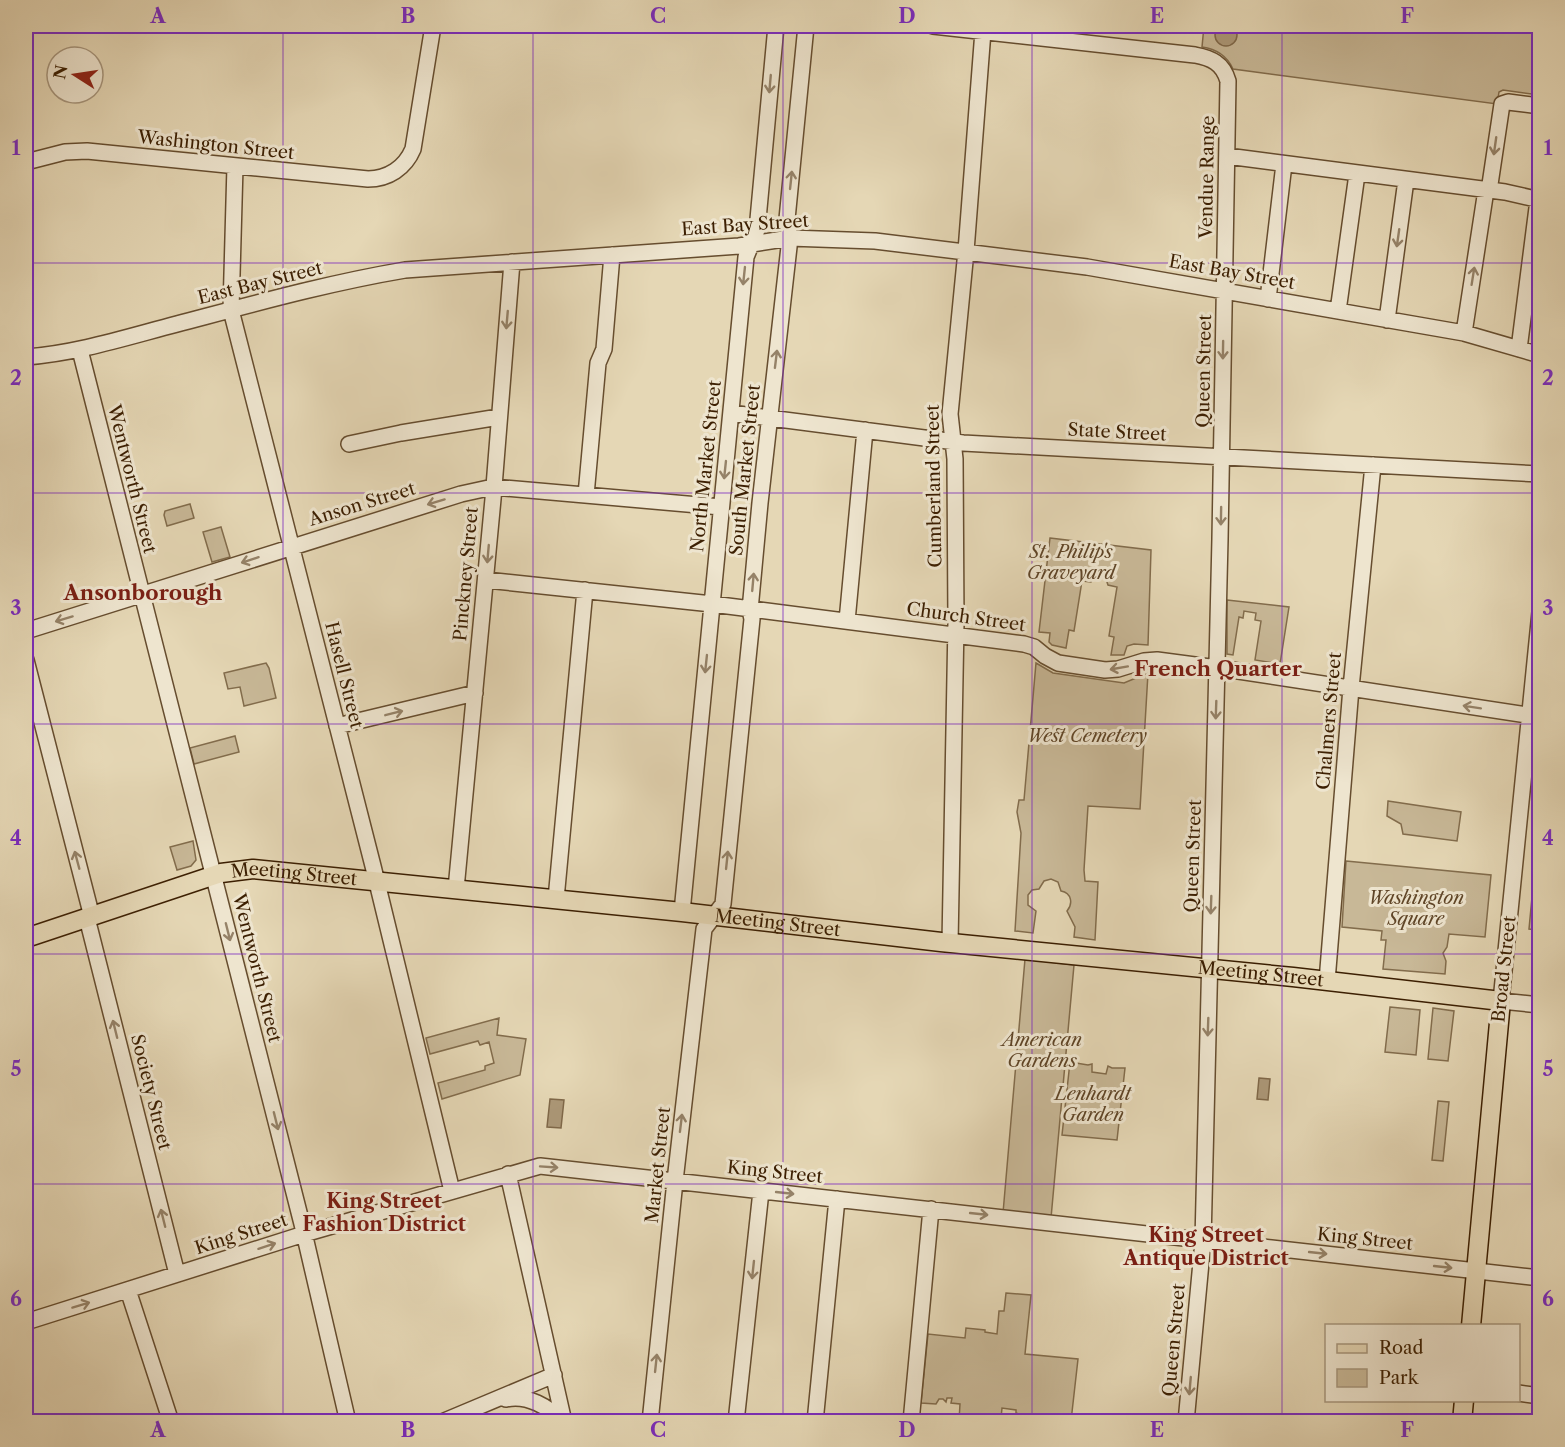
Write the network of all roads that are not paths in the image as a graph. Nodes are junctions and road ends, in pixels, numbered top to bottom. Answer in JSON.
{"nodes":[{"id":1,"x":433,"y":26,"type":"edge"},
{"id":2,"x":776,"y":26,"type":"edge"},
{"id":3,"x":806,"y":26,"type":"edge"},
{"id":4,"x":933,"y":26,"type":"edge"},
{"id":5,"x":983,"y":31,"type":"junction"},
{"id":6,"x":1539,"y":106,"type":"edge"},
{"id":7,"x":1227,"y":156,"type":"junction"},
{"id":8,"x":26,"y":162,"type":"edge"},
{"id":9,"x":1284,"y":164,"type":"junction"},
{"id":10,"x":235,"y":166,"type":"junction"},
{"id":11,"x":1357,"y":174,"type":"junction"},
{"id":12,"x":1406,"y":180,"type":"junction"},
{"id":13,"x":1488,"y":190,"type":"junction"},
{"id":14,"x":1539,"y":200,"type":"edge"},
{"id":15,"x":790,"y":238,"type":"junction"},
{"id":16,"x":752,"y":244,"type":"junction"},
{"id":17,"x":966,"y":251,"type":"junction"},
{"id":18,"x":612,"y":255,"type":"junction"},
{"id":19,"x":512,"y":262,"type":"junction"},
{"id":20,"x":1224,"y":291,"type":"junction"},
{"id":21,"x":1268,"y":299,"type":"junction"},
{"id":22,"x":231,"y":310,"type":"junction"},
{"id":23,"x":1338,"y":311,"type":"junction"},
{"id":24,"x":1388,"y":320,"type":"junction"},
{"id":25,"x":1464,"y":333,"type":"junction"},
{"id":26,"x":1519,"y":349,"type":"junction"},
{"id":27,"x":80,"y":350,"type":"junction"},
{"id":28,"x":1539,"y":355,"type":"edge"},
{"id":29,"x":26,"y":357,"type":"edge"},
{"id":30,"x":731,"y":413,"type":"junction"},
{"id":31,"x":499,"y":417,"type":"junction"},
{"id":32,"x":769,"y":417,"type":"junction"},
{"id":33,"x":865,"y":430,"type":"junction"},
{"id":34,"x":953,"y":442,"type":"junction"},
{"id":35,"x":349,"y":444,"type":"dead end"},
{"id":36,"x":1222,"y":457,"type":"junction"},
{"id":37,"x":1373,"y":465,"type":"junction"},
{"id":38,"x":1539,"y":474,"type":"edge"},
{"id":39,"x":493,"y":487,"type":"junction"},
{"id":40,"x":586,"y":495,"type":"junction"},
{"id":41,"x":721,"y":507,"type":"junction"},
{"id":42,"x":291,"y":546,"type":"junction"},
{"id":43,"x":486,"y":580,"type":"junction"},
{"id":44,"x":585,"y":590,"type":"junction"},
{"id":45,"x":141,"y":595,"type":"junction"},
{"id":46,"x":712,"y":604,"type":"junction"},
{"id":47,"x":750,"y":610,"type":"junction"},
{"id":48,"x":1539,"y":612,"type":"edge"},
{"id":49,"x":847,"y":621,"type":"junction"},
{"id":50,"x":26,"y":631,"type":"edge"},
{"id":51,"x":956,"y":634,"type":"junction"},
{"id":52,"x":26,"y":660,"type":"edge"},
{"id":53,"x":1217,"y":668,"type":"junction"},
{"id":54,"x":1351,"y":688,"type":"junction"},
{"id":55,"x":475,"y":693,"type":"junction"},
{"id":56,"x":1535,"y":716,"type":"edge"},
{"id":57,"x":337,"y":726,"type":"junction"},
{"id":58,"x":213,"y":876,"type":"junction"},
{"id":59,"x":376,"y":881,"type":"junction"},
{"id":60,"x":456,"y":889,"type":"junction"},
{"id":61,"x":556,"y":899,"type":"junction"},
{"id":62,"x":682,"y":912,"type":"junction"},
{"id":63,"x":714,"y":915,"type":"junction"},
{"id":64,"x":89,"y":917,"type":"junction"},
{"id":65,"x":26,"y":938,"type":"edge"},
{"id":66,"x":950,"y":943,"type":"junction"},
{"id":67,"x":1209,"y":969,"type":"junction"},
{"id":68,"x":1327,"y":981,"type":"junction"},
{"id":69,"x":1501,"y":1001,"type":"junction"},
{"id":70,"x":1539,"y":1005,"type":"edge"},
{"id":71,"x":508,"y":1174,"type":"junction"},
{"id":72,"x":675,"y":1181,"type":"junction"},
{"id":73,"x":452,"y":1191,"type":"junction"},
{"id":74,"x":761,"y":1191,"type":"junction"},
{"id":75,"x":837,"y":1199,"type":"junction"},
{"id":76,"x":930,"y":1209,"type":"junction"},
{"id":77,"x":304,"y":1234,"type":"junction"},
{"id":78,"x":1203,"y":1241,"type":"junction"},
{"id":79,"x":1477,"y":1271,"type":"junction"},
{"id":80,"x":177,"y":1274,"type":"junction"},
{"id":81,"x":1539,"y":1278,"type":"edge"},
{"id":82,"x":128,"y":1290,"type":"junction"},
{"id":83,"x":26,"y":1322,"type":"edge"},
{"id":84,"x":1471,"y":1324,"type":"edge"},
{"id":85,"x":554,"y":1375,"type":"junction"},
{"id":86,"x":1520,"y":1393,"type":"edge"},
{"id":87,"x":1539,"y":1395,"type":"edge"},
{"id":88,"x":1464,"y":1402,"type":"edge"},
{"id":89,"x":485,"y":1404,"type":"junction"},
{"id":90,"x":171,"y":1422,"type":"edge"},
{"id":91,"x":348,"y":1422,"type":"edge"},
{"id":92,"x":442,"y":1422,"type":"edge"},
{"id":93,"x":564,"y":1422,"type":"edge"},
{"id":94,"x":650,"y":1422,"type":"edge"},
{"id":95,"x":736,"y":1422,"type":"edge"},
{"id":96,"x":815,"y":1422,"type":"edge"},
{"id":97,"x":911,"y":1422,"type":"edge"},
{"id":98,"x":1186,"y":1422,"type":"edge"},
{"id":99,"x":1462,"y":1422,"type":"edge"}],
"edges":[{"from":1,"to":10,"type":"street","name":"Washington Street"},
{"from":2,"to":16,"type":"street","name":"North Market Street","one_way":true},
{"from":15,"to":3,"type":"street","name":"South Market Street","one_way":true},
{"from":4,"to":5,"type":"street"},
{"from":5,"to":7,"type":"street","name":"Vendue Range"},
{"from":5,"to":17,"type":"street","name":"Cumberland Street"},
{"from":6,"to":13,"type":"street","one_way":true},
{"from":7,"to":9,"type":"street"},
{"from":7,"to":20,"type":"street","name":"Vendue Range"},
{"from":8,"to":10,"type":"street","name":"Washington Street"},
{"from":9,"to":11,"type":"street"},
{"from":9,"to":21,"type":"street"},
{"from":10,"to":22,"type":"street","name":"Hasell Street"},
{"from":11,"to":12,"type":"street"},
{"from":11,"to":23,"type":"street"},
{"from":12,"to":13,"type":"street"},
{"from":12,"to":24,"type":"street","one_way":true},
{"from":13,"to":14,"type":"street"},
{"from":25,"to":13,"type":"street","one_way":true},
{"from":14,"to":26,"type":"street"},
{"from":15,"to":16,"type":"street","name":"East Bay Street"},
{"from":15,"to":17,"type":"street","name":"East Bay Street"},
{"from":32,"to":15,"type":"street","name":"South Market Street","one_way":true},
{"from":16,"to":18,"type":"street","name":"East Bay Street"},
{"from":16,"to":30,"type":"street","name":"North Market Street","one_way":true},
{"from":17,"to":20,"type":"street","name":"East Bay Street"},
{"from":17,"to":34,"type":"street","name":"Cumberland Street"},
{"from":18,"to":19,"type":"street","name":"East Bay Street"},
{"from":18,"to":40,"type":"street"},
{"from":19,"to":22,"type":"street","name":"East Bay Street"},
{"from":19,"to":31,"type":"street","name":"Pinckney Street","one_way":true},
{"from":20,"to":21,"type":"street","name":"East Bay Street"},
{"from":20,"to":36,"type":"street","name":"Queen Street","one_way":true},
{"from":21,"to":23,"type":"street","name":"East Bay Street"},
{"from":22,"to":27,"type":"street","name":"East Bay Street"},
{"from":22,"to":42,"type":"street","name":"Hasell Street"},
{"from":23,"to":24,"type":"street","name":"East Bay Street"},
{"from":24,"to":25,"type":"street","name":"East Bay Street"},
{"from":25,"to":26,"type":"street","name":"East Bay Street"},
{"from":26,"to":28,"type":"street","name":"East Bay Street"},
{"from":27,"to":29,"type":"street","name":"East Bay Street"},
{"from":27,"to":45,"type":"street","name":"Wentworth Street"},
{"from":30,"to":32,"type":"street","name":"State Street"},
{"from":30,"to":41,"type":"street","name":"North Market Street","one_way":true},
{"from":31,"to":35,"type":"street"},
{"from":31,"to":39,"type":"street","name":"Pinckney Street"},
{"from":32,"to":33,"type":"street","name":"State Street"},
{"from":47,"to":32,"type":"street","name":"South Market Street","one_way":true},
{"from":33,"to":34,"type":"street","name":"State Street"},
{"from":33,"to":49,"type":"street"},
{"from":34,"to":36,"type":"street","name":"State Street"},
{"from":34,"to":51,"type":"street","name":"Cumberland Street"},
{"from":36,"to":37,"type":"street","name":"State Street"},
{"from":36,"to":53,"type":"street","name":"Queen Street","one_way":true},
{"from":37,"to":38,"type":"street","name":"State Street"},
{"from":37,"to":54,"type":"street","name":"Chalmers Street"},
{"from":39,"to":40,"type":"street","name":"Anson Street"},
{"from":39,"to":42,"type":"street","name":"Anson Street","one_way":true},
{"from":39,"to":43,"type":"street","name":"Pinckney Street","one_way":true},
{"from":40,"to":41,"type":"street","name":"Anson Street"},
{"from":41,"to":46,"type":"street","name":"North Market Street"},
{"from":42,"to":45,"type":"street","name":"Anson Street","one_way":true},
{"from":42,"to":57,"type":"street","name":"Hasell Street"},
{"from":43,"to":44,"type":"street","name":"Church Street"},
{"from":43,"to":55,"type":"street","name":"Pinckney Street"},
{"from":44,"to":46,"type":"street","name":"Church Street"},
{"from":44,"to":61,"type":"street"},
{"from":45,"to":50,"type":"street","name":"Anson Street","one_way":true},
{"from":45,"to":58,"type":"street","name":"Wentworth Street"},
{"from":46,"to":47,"type":"street","name":"Church Street"},
{"from":46,"to":62,"type":"street","name":"North Market Street","one_way":true},
{"from":47,"to":49,"type":"street","name":"Church Street"},
{"from":63,"to":47,"type":"street","name":"South Market Street","one_way":true},
{"from":48,"to":56,"type":"street","name":"Broad Street"},
{"from":49,"to":51,"type":"street","name":"Church Street"},
{"from":53,"to":51,"type":"street","name":"Church Street","one_way":true},
{"from":51,"to":66,"type":"street","name":"Cumberland Street"},
{"from":64,"to":52,"type":"street","name":"Society Street","one_way":true},
{"from":53,"to":54,"type":"street","name":"Church Street"},
{"from":53,"to":67,"type":"street","name":"Queen Street","one_way":true},
{"from":56,"to":54,"type":"street","name":"Church Street","one_way":true},
{"from":54,"to":68,"type":"street","name":"Chalmers Street"},
{"from":57,"to":55,"type":"street","one_way":true},
{"from":55,"to":60,"type":"street","name":"Pinckney Street"},
{"from":56,"to":69,"type":"street","name":"Broad Street"},
{"from":57,"to":59,"type":"street","name":"Hasell Street"},
{"from":58,"to":59,"type":"main road","name":"Meeting Street"},
{"from":58,"to":64,"type":"main road","name":"Meeting Street"},
{"from":58,"to":77,"type":"street","name":"Wentworth Street","one_way":true},
{"from":59,"to":60,"type":"main road","name":"Meeting Street"},
{"from":59,"to":73,"type":"street","name":"Hasell Street"},
{"from":60,"to":61,"type":"main road","name":"Meeting Street"},
{"from":61,"to":62,"type":"main road","name":"Meeting Street"},
{"from":62,"to":63,"type":"main road","name":"Meeting Street"},
{"from":63,"to":66,"type":"main road","name":"Meeting Street"},
{"from":72,"to":63,"type":"street","name":"Market Street","one_way":true},
{"from":64,"to":65,"type":"main road","name":"Meeting Street"},
{"from":80,"to":64,"type":"street","name":"Society Street","one_way":true},
{"from":66,"to":67,"type":"main road","name":"Meeting Street"},
{"from":67,"to":68,"type":"main road","name":"Meeting Street"},
{"from":67,"to":78,"type":"street","name":"Queen Street","one_way":true},
{"from":68,"to":69,"type":"main road","name":"Meeting Street"},
{"from":69,"to":70,"type":"street","name":"Meeting Street"},
{"from":69,"to":79,"type":"main road","name":"Broad Street"},
{"from":71,"to":72,"type":"street","name":"King Street","one_way":true},
{"from":71,"to":73,"type":"street","name":"King Street"},
{"from":71,"to":85,"type":"street"},
{"from":72,"to":74,"type":"street","name":"King Street"},
{"from":94,"to":72,"type":"street","name":"Market Street","one_way":true},
{"from":73,"to":77,"type":"street","name":"King Street"},
{"from":74,"to":75,"type":"street","name":"King Street","one_way":true},
{"from":74,"to":95,"type":"street","one_way":true},
{"from":75,"to":76,"type":"street","name":"King Street"},
{"from":75,"to":96,"type":"street"},
{"from":76,"to":78,"type":"street","name":"King Street","one_way":true},
{"from":76,"to":97,"type":"street"},
{"from":80,"to":77,"type":"street","name":"King Street","one_way":true},
{"from":77,"to":91,"type":"street","name":"Wentworth Street"},
{"from":78,"to":79,"type":"street","name":"King Street","one_way":true},
{"from":78,"to":98,"type":"street","name":"Queen Street","one_way":true},
{"from":79,"to":81,"type":"street","name":"King Street"},
{"from":79,"to":84,"type":"main road","name":"Broad Street"},
{"from":80,"to":82,"type":"street","name":"King Street"},
{"from":83,"to":82,"type":"street","name":"King Street","one_way":true},
{"from":82,"to":90,"type":"street"},
{"from":85,"to":89,"type":"street"},
{"from":85,"to":93,"type":"street"},
{"from":86,"to":87,"type":"street"},
{"from":88,"to":99,"type":"main road"},
{"from":89,"to":92,"type":"street"},
{"from":89,"to":93,"type":"street"}]}
